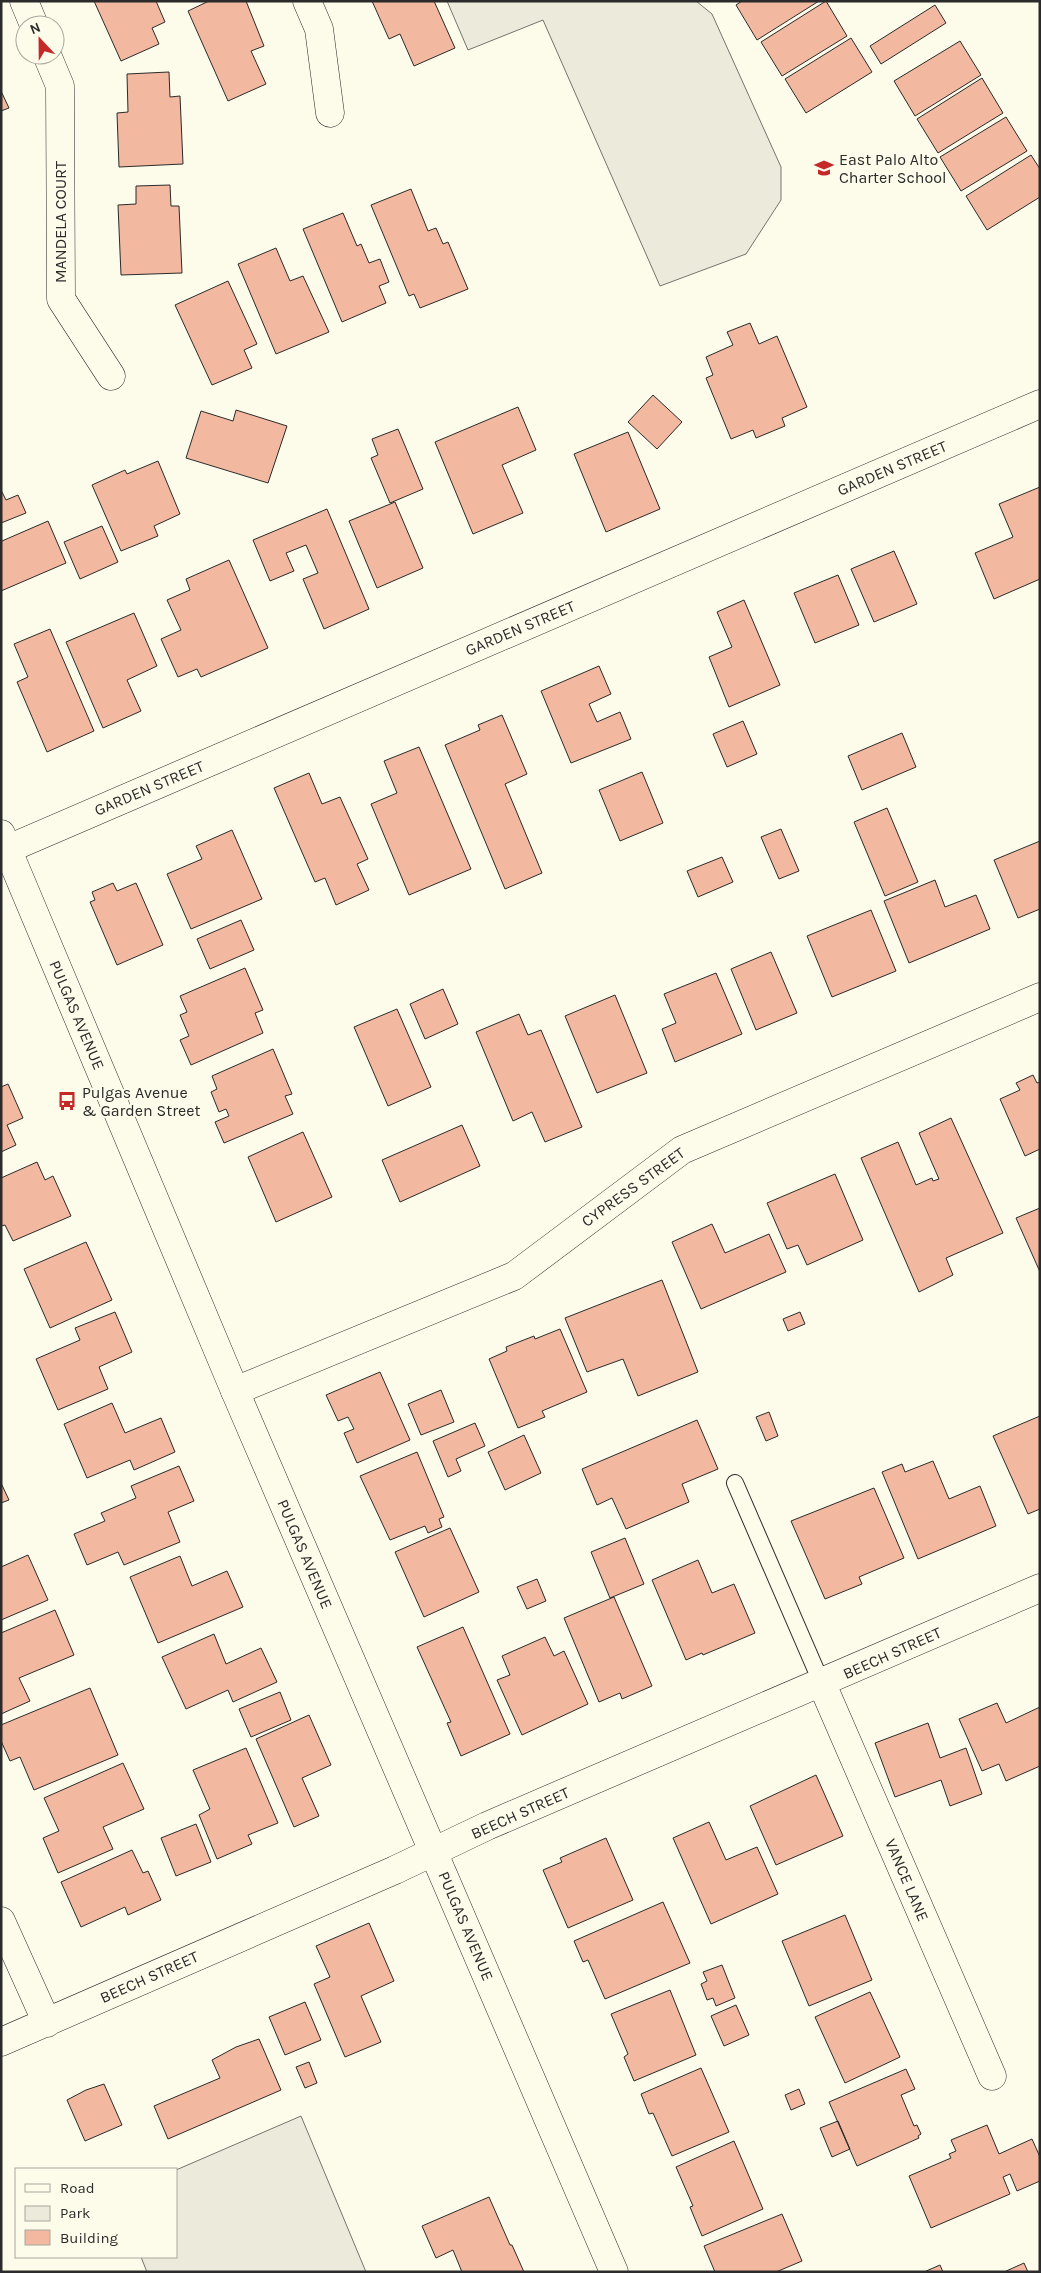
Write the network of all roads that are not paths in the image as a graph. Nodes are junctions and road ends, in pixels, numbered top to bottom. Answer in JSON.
{"nodes":[{"id":1,"x":24,"y":1,"type":"edge"},
{"id":2,"x":307,"y":1,"type":"edge"},
{"id":3,"x":30,"y":15,"type":"edge"},
{"id":4,"x":51,"y":65,"type":"edge"},
{"id":5,"x":330,"y":113,"type":"dead end"},
{"id":6,"x":111,"y":376,"type":"dead end"},
{"id":7,"x":1040,"y":404,"type":"edge"},
{"id":8,"x":3,"y":845,"type":"edge"},
{"id":9,"x":1040,"y":996,"type":"edge"},
{"id":10,"x":235,"y":1391,"type":"junction"},
{"id":11,"x":735,"y":1482,"type":"dead end"},
{"id":12,"x":1040,"y":1588,"type":"edge"},
{"id":13,"x":822,"y":1684,"type":"junction"},
{"id":14,"x":433,"y":1851,"type":"junction"},
{"id":15,"x":1,"y":1921,"type":"edge"},
{"id":16,"x":46,"y":2023,"type":"junction"},
{"id":17,"x":1,"y":2042,"type":"edge"},
{"id":18,"x":992,"y":2076,"type":"dead end"},
{"id":19,"x":614,"y":2272,"type":"edge"}],
"edges":[{"from":1,"to":3,"type":"street"},
{"from":2,"to":5,"type":"street"},
{"from":4,"to":6,"type":"street","name":"MANDELA COURT"},
{"from":7,"to":8,"type":"street","name":"GARDEN STREET"},
{"from":8,"to":10,"type":"street","name":"PULGAS AVENUE"},
{"from":9,"to":10,"type":"street","name":"CYPRESS STREET"},
{"from":10,"to":14,"type":"street","name":"PULGAS AVENUE"},
{"from":11,"to":13,"type":"lane"},
{"from":12,"to":13,"type":"street","name":"BEECH STREET"},
{"from":13,"to":14,"type":"street","name":"BEECH STREET"},
{"from":13,"to":18,"type":"street","name":"VANCE LANE"},
{"from":14,"to":16,"type":"street","name":"BEECH STREET"},
{"from":14,"to":19,"type":"street","name":"PULGAS AVENUE"},
{"from":15,"to":16,"type":"street"},
{"from":16,"to":17,"type":"street","name":"BEECH STREET"}]}
